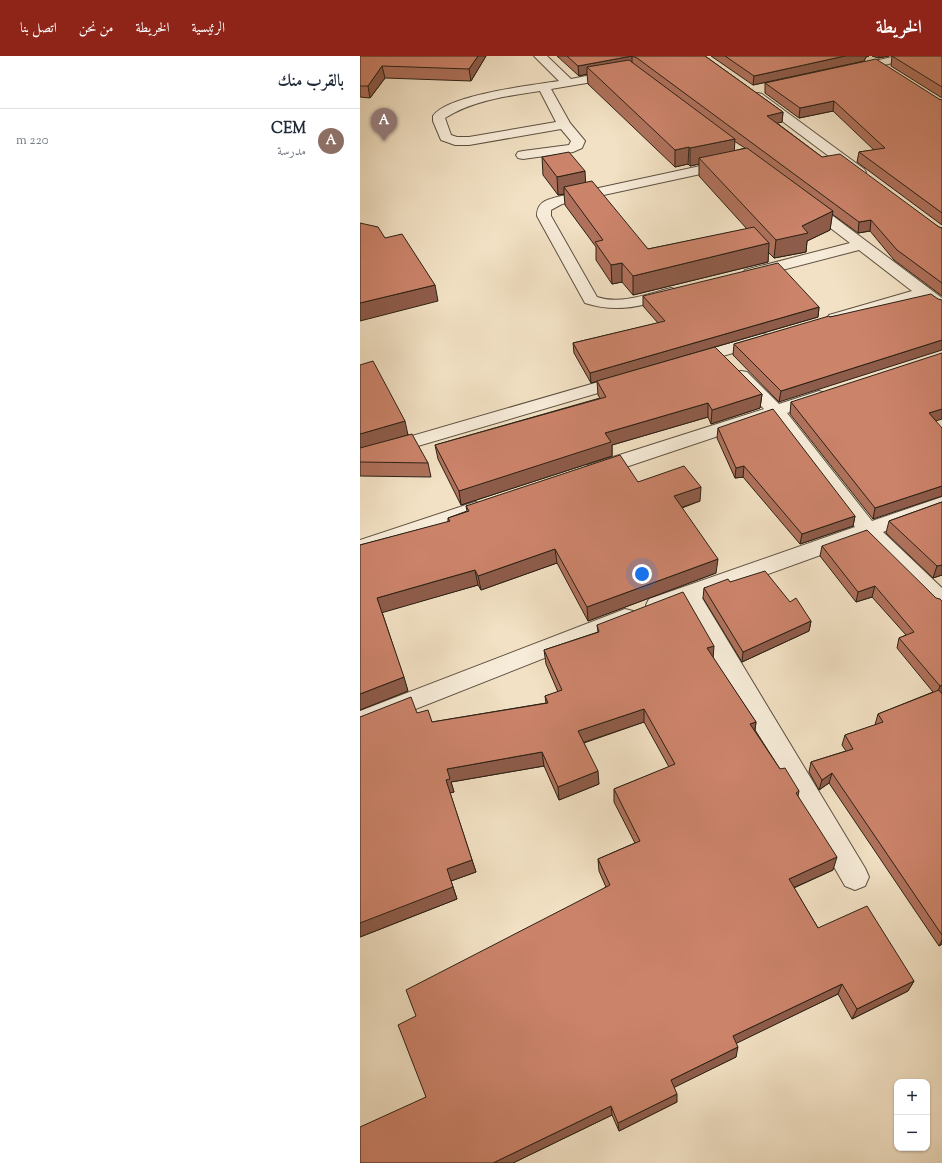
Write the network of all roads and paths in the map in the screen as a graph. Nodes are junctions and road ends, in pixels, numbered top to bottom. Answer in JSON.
{"nodes":[{"id":1,"x":540,"y":56,"type":"edge"},
{"id":2,"x":864,"y":56,"type":"edge"},
{"id":3,"x":911,"y":56,"type":"edge"},
{"id":4,"x":877,"y":63,"type":"junction"},
{"id":5,"x":632,"y":71,"type":"edge"},
{"id":6,"x":840,"y":72,"type":"edge"},
{"id":7,"x":890,"y":72,"type":"edge"},
{"id":8,"x":568,"y":83,"type":"junction"},
{"id":9,"x":544,"y":87,"type":"junction"},
{"id":10,"x":765,"y":88,"type":"edge"},
{"id":11,"x":564,"y":125,"type":"junction"},
{"id":12,"x":523,"y":155,"type":"dead end"},
{"id":13,"x":741,"y":161,"type":"edge"},
{"id":14,"x":872,"y":182,"type":"edge"},
{"id":15,"x":799,"y":197,"type":"edge"},
{"id":16,"x":862,"y":245,"type":"junction"},
{"id":17,"x":739,"y":276,"type":"edge"},
{"id":18,"x":685,"y":289,"type":"edge"},
{"id":19,"x":924,"y":292,"type":"junction"},
{"id":20,"x":942,"y":306,"type":"edge"},
{"id":21,"x":817,"y":323,"type":"edge"},
{"id":22,"x":779,"y":334,"type":"edge"},
{"id":23,"x":718,"y":352,"type":"junction"},
{"id":24,"x":672,"y":365,"type":"edge"},
{"id":25,"x":642,"y":374,"type":"edge"},
{"id":26,"x":836,"y":391,"type":"edge"},
{"id":27,"x":776,"y":411,"type":"junction"},
{"id":28,"x":360,"y":457,"type":"edge"},
{"id":29,"x":580,"y":475,"type":"edge"},
{"id":30,"x":491,"y":504,"type":"edge"},
{"id":31,"x":942,"y":504,"type":"edge"},
{"id":32,"x":868,"y":530,"type":"junction"},
{"id":33,"x":360,"y":548,"type":"edge"},
{"id":34,"x":688,"y":593,"type":"junction"},
{"id":35,"x":942,"y":600,"type":"edge"},
{"id":36,"x":360,"y":721,"type":"edge"},
{"id":37,"x":855,"y":877,"type":"dead end"}],
"edges":[{"from":1,"to":8,"type":"street"},
{"from":2,"to":4,"type":"street"},
{"from":3,"to":4,"type":"street"},
{"from":4,"to":6,"type":"street"},
{"from":4,"to":7,"type":"street"},
{"from":5,"to":8,"type":"street"},
{"from":8,"to":9,"type":"street"},
{"from":9,"to":11,"type":"street"},
{"from":9,"to":11,"type":"street"},
{"from":10,"to":14,"type":"street"},
{"from":11,"to":12,"type":"street"},
{"from":13,"to":18,"type":"street"},
{"from":15,"to":16,"type":"street"},
{"from":16,"to":17,"type":"street"},
{"from":16,"to":19,"type":"street"},
{"from":19,"to":20,"type":"street"},
{"from":19,"to":21,"type":"street"},
{"from":22,"to":23,"type":"street"},
{"from":23,"to":24,"type":"street"},
{"from":23,"to":27,"type":"street"},
{"from":25,"to":28,"type":"street"},
{"from":26,"to":27,"type":"street"},
{"from":27,"to":29,"type":"street"},
{"from":27,"to":32,"type":"street"},
{"from":30,"to":33,"type":"street"},
{"from":31,"to":32,"type":"street"},
{"from":32,"to":34,"type":"street"},
{"from":32,"to":35,"type":"street"},
{"from":34,"to":36,"type":"street"},
{"from":34,"to":37,"type":"street"}]}
